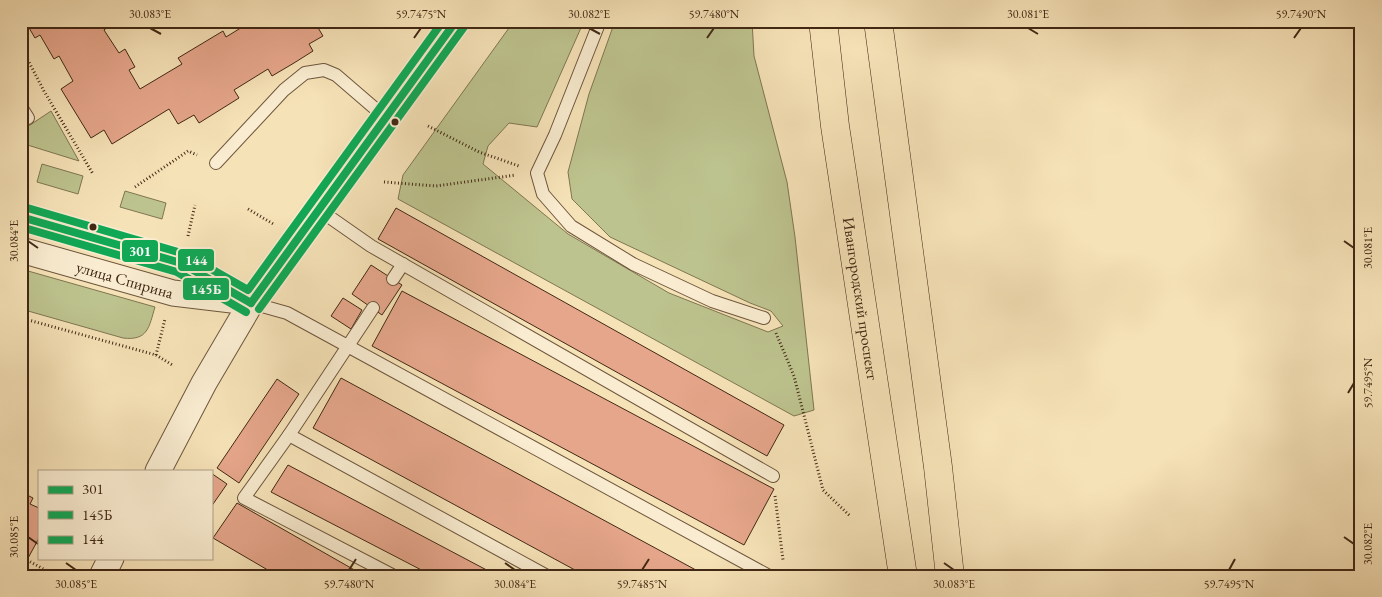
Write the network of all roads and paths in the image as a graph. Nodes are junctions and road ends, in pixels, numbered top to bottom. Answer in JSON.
{"nodes":[{"id":1,"x":456,"y":21,"type":"edge"},
{"id":2,"x":600,"y":21,"type":"edge"},
{"id":3,"x":823,"y":21,"type":"edge"},
{"id":4,"x":878,"y":21,"type":"edge"},
{"id":5,"x":21,"y":47,"type":"edge"},
{"id":6,"x":386,"y":118,"type":"junction"},
{"id":7,"x":428,"y":126,"type":"dead end"},
{"id":8,"x":188,"y":151,"type":"dead end"},
{"id":9,"x":216,"y":163,"type":"dead end"},
{"id":10,"x":537,"y":173,"type":"junction"},
{"id":11,"x":93,"y":174,"type":"dead end"},
{"id":12,"x":384,"y":182,"type":"dead end"},
{"id":13,"x":135,"y":187,"type":"dead end"},
{"id":14,"x":195,"y":205,"type":"dead end"},
{"id":15,"x":248,"y":209,"type":"dead end"},
{"id":16,"x":318,"y":209,"type":"junction"},
{"id":17,"x":21,"y":217,"type":"edge"},
{"id":18,"x":275,"y":225,"type":"dead end"},
{"id":19,"x":186,"y":242,"type":"dead end"},
{"id":20,"x":21,"y":250,"type":"edge"},
{"id":21,"x":403,"y":264,"type":"junction"},
{"id":22,"x":393,"y":279,"type":"dead end"},
{"id":23,"x":251,"y":303,"type":"junction"},
{"id":24,"x":373,"y":308,"type":"dead end"},
{"id":25,"x":166,"y":316,"type":"dead end"},
{"id":26,"x":21,"y":318,"type":"edge"},
{"id":27,"x":764,"y":318,"type":"joint"},
{"id":28,"x":347,"y":347,"type":"junction"},
{"id":29,"x":156,"y":355,"type":"junction"},
{"id":30,"x":174,"y":366,"type":"dead end"},
{"id":31,"x":289,"y":435,"type":"junction"},
{"id":32,"x":159,"y":470,"type":"edge"},
{"id":33,"x":773,"y":476,"type":"joint"},
{"id":34,"x":850,"y":516,"type":"dead end"},
{"id":35,"x":27,"y":560,"type":"dead end"},
{"id":36,"x":110,"y":560,"type":"edge"},
{"id":37,"x":784,"y":567,"type":"dead end"},
{"id":38,"x":56,"y":576,"type":"edge"},
{"id":39,"x":102,"y":576,"type":"edge"},
{"id":40,"x":394,"y":576,"type":"edge"},
{"id":41,"x":547,"y":576,"type":"edge"},
{"id":42,"x":769,"y":576,"type":"edge"},
{"id":43,"x":903,"y":576,"type":"edge"},
{"id":44,"x":950,"y":576,"type":"edge"}],
"edges":[{"from":1,"to":6,"type":"street"},
{"from":2,"to":10,"type":"lane"},
{"from":3,"to":43,"type":"highway","name":"Ивангородский проспект"},
{"from":4,"to":44,"type":"highway"},
{"from":5,"to":11,"type":"path"},
{"from":6,"to":9,"type":"lane"},
{"from":6,"to":16,"type":"street"},
{"from":7,"to":10,"type":"path"},
{"from":8,"to":13,"type":"path"},
{"from":10,"to":12,"type":"path"},
{"from":10,"to":27,"type":"lane"},
{"from":14,"to":19,"type":"path"},
{"from":15,"to":18,"type":"path"},
{"from":16,"to":21,"type":"lane"},
{"from":16,"to":23,"type":"street"},
{"from":17,"to":23,"type":"street","name":"улица Спирина"},
{"from":20,"to":23,"type":"street","name":"улица Спирина"},
{"from":21,"to":22,"type":"lane"},
{"from":21,"to":33,"type":"lane"},
{"from":23,"to":28,"type":"lane"},
{"from":23,"to":32,"type":"street"},
{"from":24,"to":28,"type":"lane"},
{"from":25,"to":29,"type":"path"},
{"from":26,"to":29,"type":"path"},
{"from":27,"to":34,"type":"path"},
{"from":28,"to":31,"type":"lane"},
{"from":28,"to":42,"type":"lane"},
{"from":29,"to":30,"type":"path"},
{"from":31,"to":40,"type":"lane"},
{"from":31,"to":41,"type":"lane"},
{"from":33,"to":37,"type":"path"},
{"from":35,"to":38,"type":"path"},
{"from":36,"to":39,"type":"street"}]}
